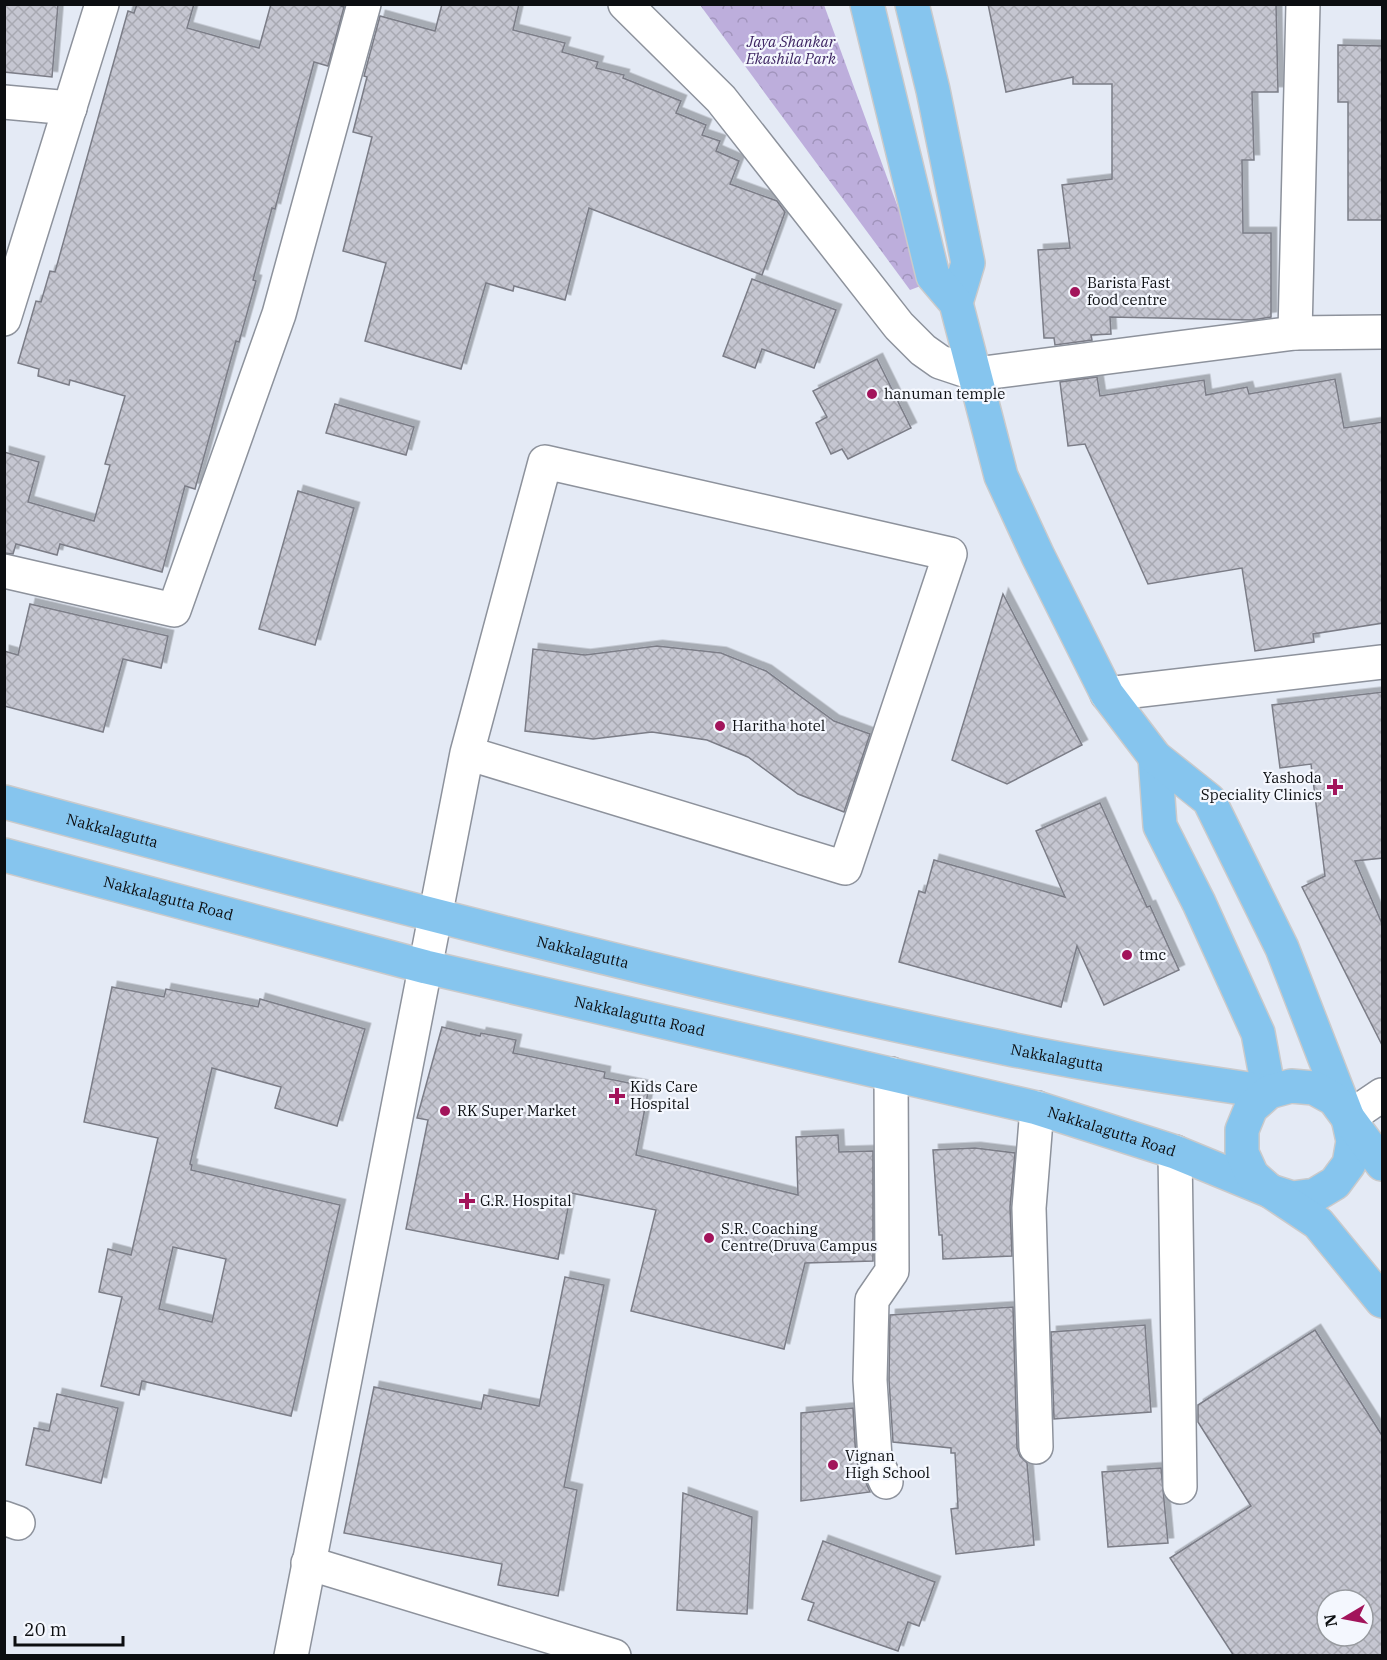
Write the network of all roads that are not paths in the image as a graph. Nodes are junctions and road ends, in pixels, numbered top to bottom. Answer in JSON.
{"nodes":[{"id":1,"x":102,"y":4,"type":"edge"},
{"id":2,"x":364,"y":4,"type":"edge"},
{"id":3,"x":625,"y":4,"type":"edge"},
{"id":4,"x":867,"y":4,"type":"edge"},
{"id":5,"x":912,"y":4,"type":"edge"},
{"id":6,"x":1303,"y":4,"type":"edge"},
{"id":7,"x":4,"y":102,"type":"edge"},
{"id":8,"x":70,"y":108,"type":"junction"},
{"id":9,"x":956,"y":303,"type":"junction"},
{"id":10,"x":4,"y":318,"type":"edge"},
{"id":11,"x":1383,"y":332,"type":"edge"},
{"id":12,"x":1295,"y":333,"type":"junction"},
{"id":13,"x":976,"y":374,"type":"junction"},
{"id":14,"x":4,"y":571,"type":"edge"},
{"id":15,"x":1383,"y":662,"type":"edge"},
{"id":16,"x":1107,"y":694,"type":"junction"},
{"id":17,"x":467,"y":753,"type":"junction"},
{"id":18,"x":1155,"y":757,"type":"junction"},
{"id":19,"x":4,"y":802,"type":"edge"},
{"id":20,"x":4,"y":855,"type":"edge"},
{"id":21,"x":435,"y":917,"type":"junction"},
{"id":22,"x":426,"y":967,"type":"junction"},
{"id":23,"x":891,"y":1074,"type":"junction"},
{"id":24,"x":1269,"y":1092,"type":"junction"},
{"id":25,"x":1383,"y":1095,"type":"edge"},
{"id":26,"x":1037,"y":1108,"type":"junction"},
{"id":27,"x":1348,"y":1118,"type":"junction"},
{"id":28,"x":1175,"y":1152,"type":"junction"},
{"id":29,"x":1383,"y":1164,"type":"edge"},
{"id":30,"x":1270,"y":1191,"type":"junction"},
{"id":31,"x":1383,"y":1301,"type":"edge"},
{"id":32,"x":1036,"y":1447,"type":"dead end"},
{"id":33,"x":886,"y":1482,"type":"dead end"},
{"id":34,"x":1180,"y":1487,"type":"dead end"},
{"id":35,"x":308,"y":1563,"type":"junction"},
{"id":36,"x":291,"y":1656,"type":"edge"},
{"id":37,"x":614,"y":1656,"type":"edge"}],
"edges":[{"from":1,"to":8,"type":"street"},
{"from":2,"to":14,"type":"street"},
{"from":3,"to":13,"type":"street"},
{"from":4,"to":9,"type":"main road"},
{"from":5,"to":9,"type":"main road"},
{"from":6,"to":12,"type":"street"},
{"from":7,"to":8,"type":"street"},
{"from":8,"to":10,"type":"street"},
{"from":9,"to":13,"type":"main road"},
{"from":11,"to":12,"type":"street"},
{"from":12,"to":13,"type":"street"},
{"from":13,"to":16,"type":"main road"},
{"from":15,"to":16,"type":"street"},
{"from":16,"to":18,"type":"main road"},
{"from":17,"to":17,"type":"street"},
{"from":17,"to":21,"type":"street"},
{"from":18,"to":24,"type":"main road"},
{"from":18,"to":27,"type":"main road"},
{"from":19,"to":21,"type":"main road","name":"Nakkalagutta"},
{"from":20,"to":22,"type":"main road","name":"Nakkalagutta Road"},
{"from":21,"to":22,"type":"street"},
{"from":21,"to":24,"type":"main road","name":"Nakkalagutta"},
{"from":22,"to":23,"type":"main road","name":"Nakkalagutta Road"},
{"from":22,"to":35,"type":"street"},
{"from":23,"to":26,"type":"main road","name":"Nakkalagutta Road"},
{"from":23,"to":33,"type":"street"},
{"from":24,"to":27,"type":"main road"},
{"from":24,"to":30,"type":"main road"},
{"from":25,"to":27,"type":"street"},
{"from":26,"to":28,"type":"main road","name":"Nakkalagutta Road"},
{"from":26,"to":32,"type":"street"},
{"from":27,"to":29,"type":"main road"},
{"from":27,"to":30,"type":"main road"},
{"from":28,"to":30,"type":"main road","name":"Nakkalagutta Road"},
{"from":28,"to":34,"type":"street"},
{"from":30,"to":31,"type":"main road"},
{"from":35,"to":36,"type":"street"},
{"from":35,"to":37,"type":"street"}]}
